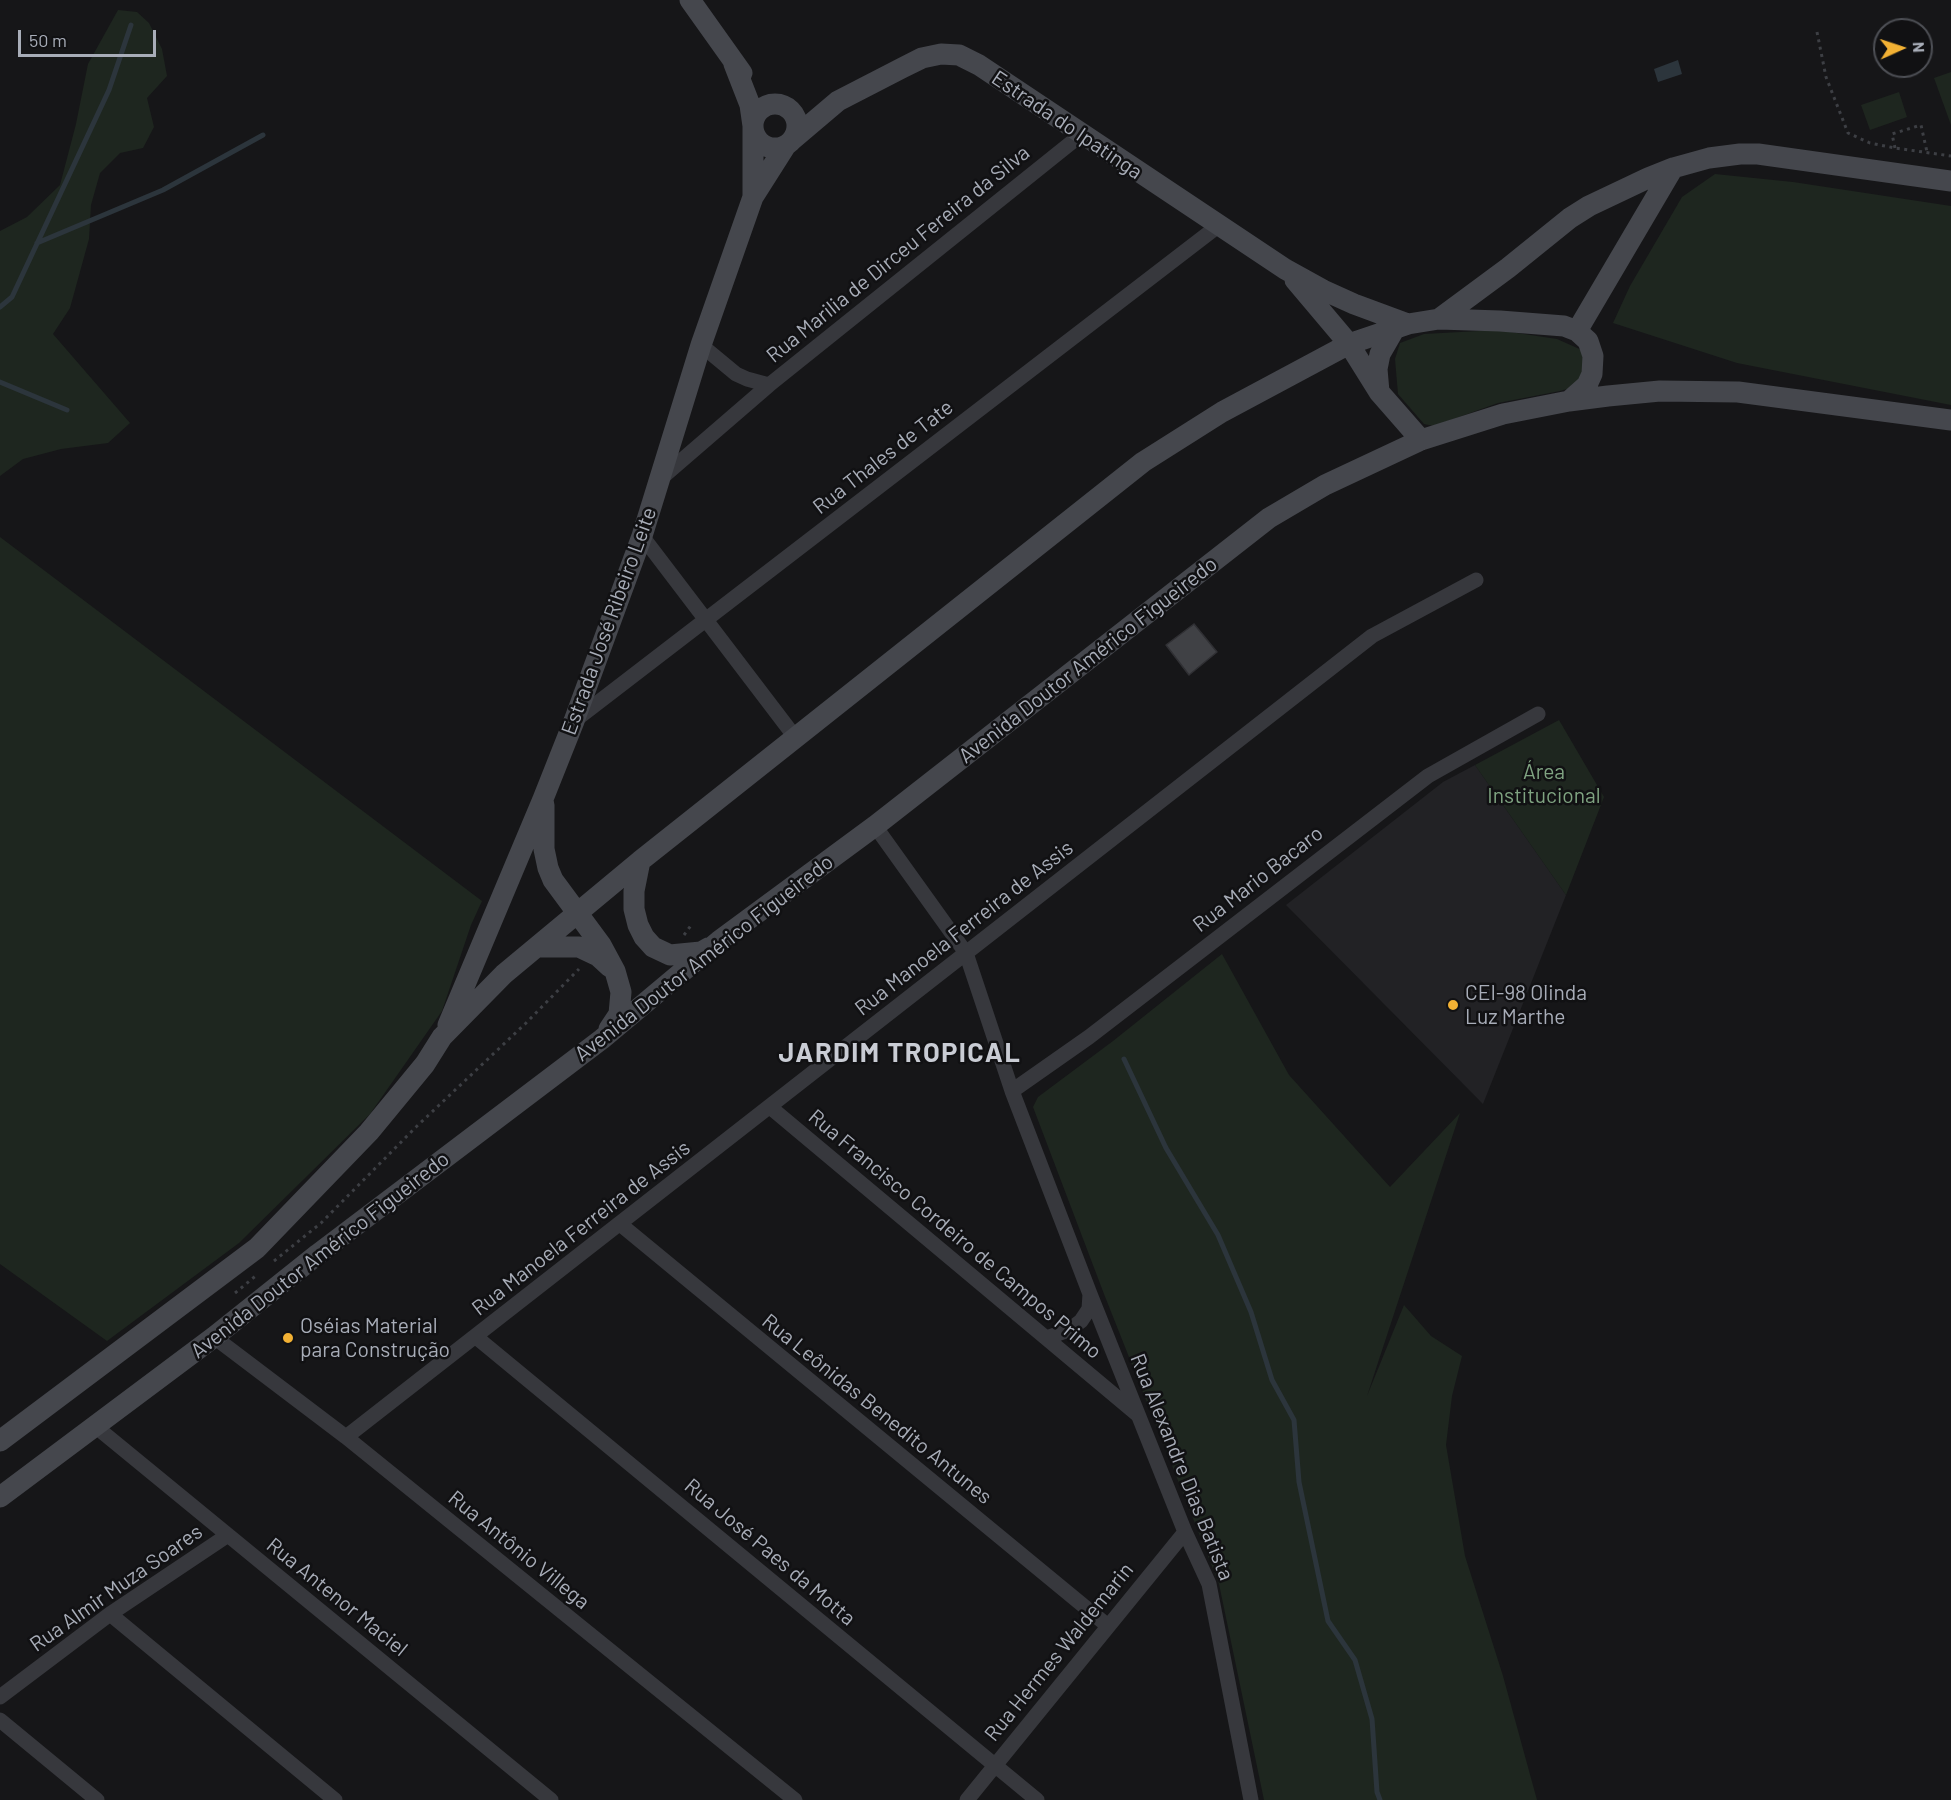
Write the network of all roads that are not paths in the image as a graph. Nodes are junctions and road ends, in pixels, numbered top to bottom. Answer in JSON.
{"nodes":[{"id":1,"x":690,"y":0,"type":"edge"},
{"id":2,"x":734,"y":64,"type":"junction"},
{"id":3,"x":838,"y":101,"type":"junction"},
{"id":4,"x":777,"y":105,"type":"junction"},
{"id":5,"x":753,"y":126,"type":"junction"},
{"id":6,"x":1082,"y":134,"type":"junction"},
{"id":7,"x":789,"y":143,"type":"junction"},
{"id":8,"x":1673,"y":168,"type":"junction"},
{"id":9,"x":1951,"y":181,"type":"edge"},
{"id":10,"x":753,"y":197,"type":"junction"},
{"id":11,"x":1218,"y":226,"type":"junction"},
{"id":12,"x":1284,"y":269,"type":"junction"},
{"id":13,"x":1439,"y":319,"type":"junction"},
{"id":14,"x":1402,"y":326,"type":"junction"},
{"id":15,"x":1577,"y":331,"type":"junction"},
{"id":16,"x":1349,"y":344,"type":"junction"},
{"id":17,"x":701,"y":345,"type":"junction"},
{"id":18,"x":769,"y":385,"type":"junction"},
{"id":19,"x":1379,"y":392,"type":"junction"},
{"id":20,"x":1569,"y":400,"type":"junction"},
{"id":21,"x":1951,"y":420,"type":"edge"},
{"id":22,"x":1421,"y":440,"type":"junction"},
{"id":23,"x":658,"y":480,"type":"junction"},
{"id":24,"x":642,"y":536,"type":"junction"},
{"id":25,"x":1476,"y":580,"type":"dead end"},
{"id":26,"x":705,"y":620,"type":"junction"},
{"id":27,"x":1538,"y":714,"type":"dead end"},
{"id":28,"x":574,"y":721,"type":"junction"},
{"id":29,"x":795,"y":738,"type":"junction"},
{"id":30,"x":543,"y":799,"type":"junction"},
{"id":31,"x":875,"y":826,"type":"junction"},
{"id":32,"x":640,"y":861,"type":"junction"},
{"id":33,"x":577,"y":915,"type":"junction"},
{"id":34,"x":719,"y":941,"type":"junction"},
{"id":35,"x":538,"y":947,"type":"junction"},
{"id":36,"x":966,"y":953,"type":"junction"},
{"id":37,"x":615,"y":971,"type":"junction"},
{"id":38,"x":442,"y":1037,"type":"junction"},
{"id":39,"x":602,"y":1039,"type":"junction"},
{"id":40,"x":1012,"y":1091,"type":"junction"},
{"id":41,"x":770,"y":1107,"type":"junction"},
{"id":42,"x":620,"y":1224,"type":"junction"},
{"id":43,"x":1090,"y":1294,"type":"junction"},
{"id":44,"x":214,"y":1337,"type":"junction"},
{"id":45,"x":476,"y":1337,"type":"junction"},
{"id":46,"x":1046,"y":1338,"type":"junction"},
{"id":47,"x":1140,"y":1417,"type":"junction"},
{"id":48,"x":95,"y":1426,"type":"junction"},
{"id":49,"x":346,"y":1437,"type":"junction"},
{"id":50,"x":0,"y":1441,"type":"edge"},
{"id":51,"x":0,"y":1497,"type":"edge"},
{"id":52,"x":1185,"y":1532,"type":"junction"},
{"id":53,"x":228,"y":1535,"type":"junction"},
{"id":54,"x":110,"y":1614,"type":"junction"},
{"id":55,"x":1108,"y":1626,"type":"junction"},
{"id":56,"x":0,"y":1697,"type":"edge"},
{"id":57,"x":0,"y":1720,"type":"edge"},
{"id":58,"x":994,"y":1765,"type":"junction"},
{"id":59,"x":97,"y":1800,"type":"edge"},
{"id":60,"x":335,"y":1800,"type":"edge"},
{"id":61,"x":551,"y":1800,"type":"edge"},
{"id":62,"x":795,"y":1800,"type":"edge"},
{"id":63,"x":967,"y":1800,"type":"edge"},
{"id":64,"x":1037,"y":1800,"type":"edge"},
{"id":65,"x":1251,"y":1800,"type":"edge"}],
"edges":[{"from":1,"to":2,"type":"main road","name":"Estrada José Ribeiro Leite"},
{"from":2,"to":4,"type":"main road","name":"Estrada José Ribeiro Leite"},
{"from":2,"to":5,"type":"main road","name":"Estrada José Ribeiro Leite"},
{"from":3,"to":4,"type":"main road","name":"Estrada do Ipatinga"},
{"from":3,"to":6,"type":"main road","name":"Estrada do Ipatinga"},
{"from":3,"to":7,"type":"main road","name":"Estrada do Ipatinga"},
{"from":4,"to":5,"type":"main road"},
{"from":4,"to":7,"type":"main road"},
{"from":5,"to":7,"type":"main road"},
{"from":5,"to":10,"type":"main road","name":"Estrada José Ribeiro Leite"},
{"from":6,"to":11,"type":"main road","name":"Estrada do Ipatinga"},
{"from":6,"to":18,"type":"street","name":"Rua Marilia de Dirceu Fereira da Silva"},
{"from":7,"to":10,"type":"main road","name":"Estrada José Ribeiro Leite"},
{"from":8,"to":9,"type":"main road"},
{"from":8,"to":13,"type":"main road"},
{"from":8,"to":15,"type":"main road"},
{"from":10,"to":17,"type":"main road","name":"Estrada José Ribeiro Leite"},
{"from":11,"to":12,"type":"main road","name":"Estrada do Ipatinga"},
{"from":11,"to":26,"type":"street","name":"Rua Thales de Tate"},
{"from":12,"to":14,"type":"main road","name":"Estrada do Ipatinga"},
{"from":12,"to":16,"type":"main road","name":"Estrada do Ipatinga"},
{"from":13,"to":14,"type":"main road"},
{"from":13,"to":15,"type":"main road"},
{"from":14,"to":16,"type":"main road"},
{"from":14,"to":19,"type":"main road"},
{"from":15,"to":20,"type":"main road"},
{"from":16,"to":19,"type":"main road"},
{"from":16,"to":29,"type":"main road"},
{"from":17,"to":18,"type":"street","name":"Rua Marilia de Dirceu Fereira da Silva"},
{"from":17,"to":23,"type":"main road","name":"Estrada José Ribeiro Leite"},
{"from":18,"to":23,"type":"street","name":"Rua Marilia de Dirceu Fereira da Silva"},
{"from":19,"to":22,"type":"main road"},
{"from":20,"to":21,"type":"main road","name":"Avenida Doutor Américo Figueiredo"},
{"from":20,"to":22,"type":"main road","name":"Avenida Doutor Américo Figueiredo"},
{"from":22,"to":31,"type":"main road","name":"Avenida Doutor Américo Figueiredo"},
{"from":23,"to":24,"type":"main road","name":"Estrada José Ribeiro Leite"},
{"from":24,"to":26,"type":"street"},
{"from":24,"to":28,"type":"main road","name":"Estrada José Ribeiro Leite"},
{"from":25,"to":36,"type":"street","name":"Rua Manoela Ferreira de Assis"},
{"from":26,"to":28,"type":"street","name":"Rua Thales de Tate"},
{"from":26,"to":29,"type":"street"},
{"from":27,"to":40,"type":"street","name":"Rua Mario Bacaro"},
{"from":28,"to":30,"type":"main road","name":"Estrada José Ribeiro Leite"},
{"from":29,"to":32,"type":"main road"},
{"from":30,"to":33,"type":"main road"},
{"from":30,"to":38,"type":"main road","name":"Estrada José Ribeiro Leite"},
{"from":31,"to":34,"type":"main road","name":"Avenida Doutor Américo Figueiredo"},
{"from":31,"to":36,"type":"street","name":"Rua Alexandre Dias Batista"},
{"from":32,"to":33,"type":"main road"},
{"from":32,"to":34,"type":"main road"},
{"from":33,"to":35,"type":"main road"},
{"from":33,"to":37,"type":"main road"},
{"from":34,"to":39,"type":"main road","name":"Avenida Doutor Américo Figueiredo"},
{"from":35,"to":37,"type":"main road"},
{"from":35,"to":38,"type":"main road"},
{"from":36,"to":40,"type":"street","name":"Rua Alexandre Dias Batista"},
{"from":36,"to":41,"type":"street","name":"Rua Manoela Ferreira de Assis"},
{"from":37,"to":39,"type":"main road"},
{"from":38,"to":50,"type":"main road"},
{"from":39,"to":44,"type":"main road","name":"Avenida Doutor Américo Figueiredo"},
{"from":40,"to":43,"type":"street","name":"Rua Alexandre Dias Batista"},
{"from":41,"to":42,"type":"street","name":"Rua Manoela Ferreira de Assis"},
{"from":41,"to":46,"type":"street","name":"Rua Francisco Cordeiro de Campos Primo"},
{"from":42,"to":45,"type":"street","name":"Rua Manoela Ferreira de Assis"},
{"from":42,"to":55,"type":"street","name":"Rua Leônidas Benedito Antunes"},
{"from":43,"to":46,"type":"street"},
{"from":43,"to":47,"type":"street","name":"Rua Alexandre Dias Batista"},
{"from":44,"to":48,"type":"main road","name":"Avenida Doutor Américo Figueiredo"},
{"from":44,"to":49,"type":"street","name":"Rua Antônio Villega"},
{"from":45,"to":49,"type":"street","name":"Rua Manoela Ferreira de Assis"},
{"from":45,"to":58,"type":"street","name":"Rua José Paes da Motta"},
{"from":46,"to":47,"type":"street","name":"Rua Francisco Cordeiro de Campos Primo"},
{"from":47,"to":52,"type":"street","name":"Rua Alexandre Dias Batista"},
{"from":48,"to":51,"type":"main road","name":"Avenida Doutor Américo Figueiredo"},
{"from":48,"to":53,"type":"street","name":"Rua Antenor Maciel"},
{"from":49,"to":62,"type":"street","name":"Rua Antônio Villega"},
{"from":52,"to":55,"type":"street","name":"Rua Hermes Waldemarin"},
{"from":52,"to":65,"type":"street","name":"Rua Alexandre Dias Batista"},
{"from":53,"to":54,"type":"street","name":"Rua Almir Muza Soares"},
{"from":53,"to":61,"type":"street","name":"Rua Antenor Maciel"},
{"from":54,"to":56,"type":"street","name":"Rua Almir Muza Soares"},
{"from":54,"to":60,"type":"street"},
{"from":55,"to":58,"type":"street","name":"Rua Hermes Waldemarin"},
{"from":57,"to":59,"type":"street"},
{"from":58,"to":63,"type":"street","name":"Rua Hermes Waldemarin"},
{"from":58,"to":64,"type":"street","name":"Rua José Paes da Motta"}]}
